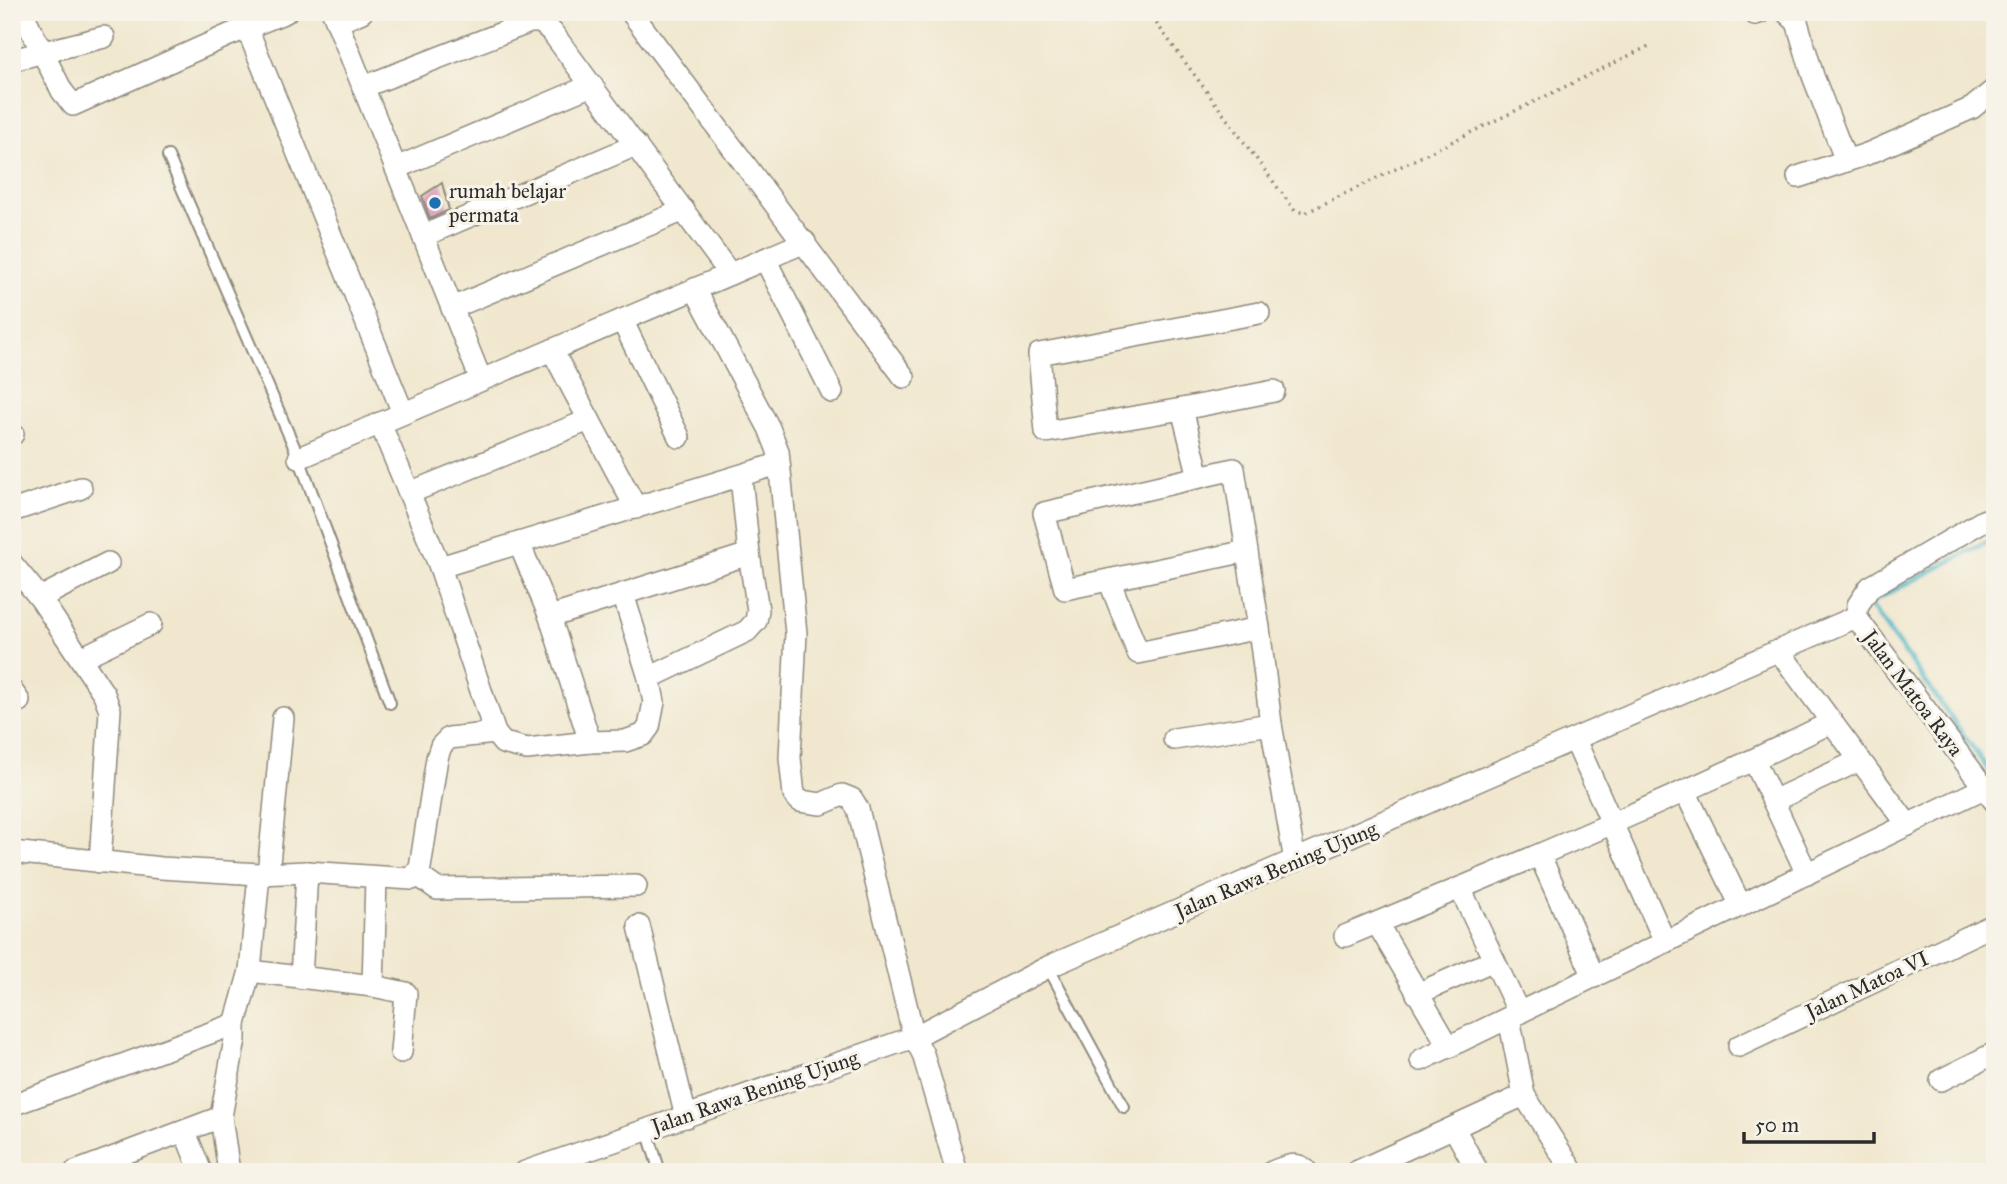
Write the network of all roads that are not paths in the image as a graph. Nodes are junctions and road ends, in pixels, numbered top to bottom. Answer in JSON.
{"nodes":[{"id":1,"x":22,"y":12,"type":"edge"},
{"id":2,"x":286,"y":12,"type":"edge"},
{"id":3,"x":362,"y":12,"type":"edge"},
{"id":4,"x":631,"y":12,"type":"edge"},
{"id":5,"x":1786,"y":12,"type":"edge"},
{"id":6,"x":335,"y":17,"type":"edge"},
{"id":7,"x":247,"y":28,"type":"junction"},
{"id":8,"x":104,"y":37,"type":"dead end"},
{"id":9,"x":43,"y":51,"type":"junction"},
{"id":10,"x":12,"y":60,"type":"edge"},
{"id":11,"x":592,"y":85,"type":"junction"},
{"id":12,"x":363,"y":87,"type":"junction"},
{"id":13,"x":1995,"y":89,"type":"edge"},
{"id":14,"x":636,"y":145,"type":"junction"},
{"id":15,"x":168,"y":156,"type":"dead end"},
{"id":16,"x":1846,"y":161,"type":"junction"},
{"id":17,"x":396,"y":168,"type":"junction"},
{"id":18,"x":1798,"y":177,"type":"dead end"},
{"id":19,"x":684,"y":210,"type":"junction"},
{"id":20,"x":423,"y":236,"type":"junction"},
{"id":21,"x":805,"y":242,"type":"junction"},
{"id":22,"x":765,"y":259,"type":"junction"},
{"id":23,"x":730,"y":274,"type":"junction"},
{"id":24,"x":695,"y":289,"type":"junction"},
{"id":25,"x":452,"y":308,"type":"junction"},
{"id":26,"x":1259,"y":313,"type":"dead end"},
{"id":27,"x":622,"y":320,"type":"junction"},
{"id":28,"x":552,"y":350,"type":"junction"},
{"id":29,"x":904,"y":377,"type":"dead end"},
{"id":30,"x":481,"y":380,"type":"junction"},
{"id":31,"x":1274,"y":391,"type":"dead end"},
{"id":32,"x":832,"y":392,"type":"dead end"},
{"id":33,"x":1182,"y":409,"type":"junction"},
{"id":34,"x":403,"y":413,"type":"junction"},
{"id":35,"x":589,"y":420,"type":"junction"},
{"id":36,"x":380,"y":423,"type":"junction"},
{"id":37,"x":678,"y":437,"type":"dead end"},
{"id":38,"x":299,"y":458,"type":"junction"},
{"id":39,"x":778,"y":464,"type":"junction"},
{"id":40,"x":741,"y":477,"type":"junction"},
{"id":41,"x":1199,"y":477,"type":"junction"},
{"id":42,"x":80,"y":488,"type":"dead end"},
{"id":43,"x":409,"y":494,"type":"junction"},
{"id":44,"x":636,"y":508,"type":"junction"},
{"id":45,"x":12,"y":511,"type":"edge"},
{"id":46,"x":1995,"y":517,"type":"edge"},
{"id":47,"x":519,"y":543,"type":"junction"},
{"id":48,"x":1247,"y":551,"type":"junction"},
{"id":49,"x":749,"y":554,"type":"junction"},
{"id":50,"x":108,"y":563,"type":"dead end"},
{"id":51,"x":12,"y":564,"type":"edge"},
{"id":52,"x":440,"y":567,"type":"junction"},
{"id":53,"x":1110,"y":580,"type":"junction"},
{"id":54,"x":623,"y":594,"type":"junction"},
{"id":55,"x":40,"y":598,"type":"junction"},
{"id":56,"x":1856,"y":617,"type":"junction"},
{"id":57,"x":550,"y":618,"type":"junction"},
{"id":58,"x":151,"y":624,"type":"dead end"},
{"id":59,"x":1259,"y":628,"type":"junction"},
{"id":60,"x":1779,"y":651,"type":"junction"},
{"id":61,"x":81,"y":658,"type":"junction"},
{"id":62,"x":649,"y":678,"type":"junction"},
{"id":63,"x":390,"y":703,"type":"dead end"},
{"id":64,"x":283,"y":718,"type":"dead end"},
{"id":65,"x":1832,"y":722,"type":"junction"},
{"id":66,"x":1271,"y":724,"type":"junction"},
{"id":67,"x":495,"y":733,"type":"junction"},
{"id":68,"x":1174,"y":739,"type":"dead end"},
{"id":69,"x":1574,"y":740,"type":"junction"},
{"id":70,"x":590,"y":742,"type":"junction"},
{"id":71,"x":1754,"y":760,"type":"junction"},
{"id":72,"x":1860,"y":760,"type":"junction"},
{"id":73,"x":1685,"y":791,"type":"junction"},
{"id":74,"x":1990,"y":795,"type":"edge"},
{"id":75,"x":1773,"y":801,"type":"junction"},
{"id":76,"x":1611,"y":824,"type":"junction"},
{"id":77,"x":1908,"y":825,"type":"junction"},
{"id":78,"x":12,"y":852,"type":"edge"},
{"id":79,"x":1540,"y":856,"type":"junction"},
{"id":80,"x":1295,"y":861,"type":"junction"},
{"id":81,"x":100,"y":862,"type":"junction"},
{"id":82,"x":307,"y":872,"type":"junction"},
{"id":83,"x":264,"y":874,"type":"junction"},
{"id":84,"x":416,"y":874,"type":"junction"},
{"id":85,"x":1807,"y":874,"type":"junction"},
{"id":86,"x":376,"y":878,"type":"junction"},
{"id":87,"x":636,"y":886,"type":"dead end"},
{"id":88,"x":1460,"y":888,"type":"junction"},
{"id":89,"x":1741,"y":906,"type":"junction"},
{"id":90,"x":1377,"y":923,"type":"junction"},
{"id":91,"x":1995,"y":924,"type":"edge"},
{"id":92,"x":639,"y":926,"type":"dead end"},
{"id":93,"x":1345,"y":936,"type":"dead end"},
{"id":94,"x":1665,"y":942,"type":"junction"},
{"id":95,"x":1494,"y":960,"type":"junction"},
{"id":96,"x":1048,"y":967,"type":"junction"},
{"id":97,"x":250,"y":971,"type":"junction"},
{"id":98,"x":1594,"y":977,"type":"junction"},
{"id":99,"x":301,"y":978,"type":"junction"},
{"id":100,"x":373,"y":986,"type":"junction"},
{"id":101,"x":1417,"y":994,"type":"junction"},
{"id":102,"x":1514,"y":1015,"type":"junction"},
{"id":103,"x":235,"y":1024,"type":"junction"},
{"id":104,"x":914,"y":1037,"type":"junction"},
{"id":105,"x":1739,"y":1046,"type":"dead end"},
{"id":106,"x":1449,"y":1047,"type":"junction"},
{"id":107,"x":401,"y":1052,"type":"dead end"},
{"id":108,"x":1995,"y":1053,"type":"edge"},
{"id":109,"x":1421,"y":1060,"type":"dead end"},
{"id":110,"x":1941,"y":1080,"type":"dead end"},
{"id":111,"x":1524,"y":1095,"type":"junction"},
{"id":112,"x":12,"y":1105,"type":"edge"},
{"id":113,"x":1124,"y":1107,"type":"dead end"},
{"id":114,"x":221,"y":1117,"type":"junction"},
{"id":115,"x":686,"y":1117,"type":"junction"},
{"id":116,"x":1454,"y":1128,"type":"junction"},
{"id":117,"x":647,"y":1130,"type":"junction"},
{"id":118,"x":186,"y":1132,"type":"junction"},
{"id":119,"x":106,"y":1166,"type":"edge"},
{"id":120,"x":1386,"y":1166,"type":"edge"},
{"id":121,"x":75,"y":1172,"type":"edge"},
{"id":122,"x":201,"y":1172,"type":"edge"},
{"id":123,"x":229,"y":1172,"type":"edge"},
{"id":124,"x":525,"y":1172,"type":"edge"},
{"id":125,"x":660,"y":1172,"type":"edge"},
{"id":126,"x":957,"y":1172,"type":"edge"},
{"id":127,"x":1272,"y":1172,"type":"edge"},
{"id":128,"x":1307,"y":1172,"type":"edge"},
{"id":129,"x":1356,"y":1172,"type":"edge"},
{"id":130,"x":1478,"y":1172,"type":"edge"},
{"id":131,"x":1573,"y":1172,"type":"edge"}],
"edges":[{"from":1,"to":9,"type":"street"},
{"from":2,"to":7,"type":"street"},
{"from":3,"to":6,"type":"street"},
{"from":4,"to":21,"type":"street"},
{"from":5,"to":16,"type":"street"},
{"from":6,"to":12,"type":"street"},
{"from":7,"to":9,"type":"street"},
{"from":7,"to":34,"type":"street"},
{"from":8,"to":9,"type":"street"},
{"from":9,"to":10,"type":"street"},
{"from":11,"to":12,"type":"street"},
{"from":11,"to":14,"type":"street"},
{"from":11,"to":17,"type":"street"},
{"from":12,"to":17,"type":"street"},
{"from":13,"to":16,"type":"street"},
{"from":14,"to":19,"type":"street"},
{"from":14,"to":20,"type":"street"},
{"from":15,"to":38,"type":"lane"},
{"from":16,"to":18,"type":"street"},
{"from":17,"to":20,"type":"street"},
{"from":19,"to":23,"type":"street"},
{"from":19,"to":25,"type":"street"},
{"from":20,"to":25,"type":"street"},
{"from":21,"to":22,"type":"street"},
{"from":21,"to":29,"type":"street"},
{"from":22,"to":23,"type":"street"},
{"from":22,"to":32,"type":"street"},
{"from":23,"to":24,"type":"street"},
{"from":24,"to":27,"type":"street"},
{"from":24,"to":39,"type":"street"},
{"from":25,"to":30,"type":"street"},
{"from":26,"to":33,"type":"street"},
{"from":27,"to":28,"type":"street"},
{"from":27,"to":37,"type":"street"},
{"from":28,"to":30,"type":"street"},
{"from":28,"to":35,"type":"street"},
{"from":30,"to":34,"type":"street"},
{"from":31,"to":33,"type":"street"},
{"from":33,"to":41,"type":"street"},
{"from":34,"to":36,"type":"street"},
{"from":35,"to":43,"type":"street"},
{"from":35,"to":44,"type":"street"},
{"from":36,"to":38,"type":"street"},
{"from":36,"to":43,"type":"street"},
{"from":38,"to":63,"type":"lane"},
{"from":39,"to":40,"type":"street"},
{"from":39,"to":104,"type":"street"},
{"from":40,"to":44,"type":"street"},
{"from":40,"to":49,"type":"street"},
{"from":41,"to":48,"type":"street"},
{"from":41,"to":53,"type":"street"},
{"from":42,"to":45,"type":"street"},
{"from":43,"to":52,"type":"street"},
{"from":44,"to":47,"type":"street"},
{"from":46,"to":56,"type":"street"},
{"from":47,"to":52,"type":"street"},
{"from":47,"to":57,"type":"street"},
{"from":48,"to":53,"type":"street"},
{"from":48,"to":59,"type":"street"},
{"from":49,"to":54,"type":"street"},
{"from":49,"to":62,"type":"street"},
{"from":50,"to":55,"type":"street"},
{"from":51,"to":55,"type":"street"},
{"from":52,"to":67,"type":"street"},
{"from":53,"to":59,"type":"street"},
{"from":54,"to":57,"type":"street"},
{"from":54,"to":62,"type":"street"},
{"from":55,"to":61,"type":"street"},
{"from":56,"to":60,"type":"street","name":"Jalan Rawa Bening Ujung"},
{"from":56,"to":74,"type":"street","name":"Jalan Matoa Raya"},
{"from":57,"to":70,"type":"street"},
{"from":58,"to":61,"type":"street"},
{"from":59,"to":66,"type":"street"},
{"from":60,"to":65,"type":"street"},
{"from":60,"to":69,"type":"street","name":"Jalan Rawa Bening Ujung"},
{"from":61,"to":81,"type":"street"},
{"from":62,"to":70,"type":"street"},
{"from":64,"to":83,"type":"street"},
{"from":65,"to":71,"type":"street"},
{"from":65,"to":72,"type":"street"},
{"from":66,"to":68,"type":"street"},
{"from":66,"to":80,"type":"street"},
{"from":67,"to":70,"type":"street"},
{"from":67,"to":84,"type":"street"},
{"from":69,"to":76,"type":"street"},
{"from":69,"to":80,"type":"street","name":"Jalan Rawa Bening Ujung"},
{"from":71,"to":73,"type":"street"},
{"from":71,"to":75,"type":"street"},
{"from":72,"to":75,"type":"street"},
{"from":72,"to":77,"type":"street"},
{"from":73,"to":76,"type":"street"},
{"from":73,"to":89,"type":"street"},
{"from":74,"to":77,"type":"street"},
{"from":75,"to":85,"type":"street"},
{"from":76,"to":79,"type":"street"},
{"from":76,"to":94,"type":"street"},
{"from":77,"to":85,"type":"street"},
{"from":78,"to":81,"type":"street"},
{"from":79,"to":88,"type":"street"},
{"from":79,"to":98,"type":"street"},
{"from":80,"to":96,"type":"street","name":"Jalan Rawa Bening Ujung"},
{"from":81,"to":83,"type":"street"},
{"from":82,"to":83,"type":"street"},
{"from":82,"to":86,"type":"street"},
{"from":82,"to":99,"type":"street"},
{"from":83,"to":97,"type":"street"},
{"from":84,"to":86,"type":"street"},
{"from":84,"to":87,"type":"street"},
{"from":85,"to":89,"type":"street"},
{"from":86,"to":100,"type":"street"},
{"from":88,"to":90,"type":"street"},
{"from":88,"to":95,"type":"street"},
{"from":89,"to":94,"type":"street"},
{"from":90,"to":93,"type":"street"},
{"from":90,"to":101,"type":"street"},
{"from":91,"to":105,"type":"street","name":"Jalan Matoa VI"},
{"from":92,"to":115,"type":"street"},
{"from":94,"to":98,"type":"street"},
{"from":95,"to":101,"type":"street"},
{"from":95,"to":102,"type":"street"},
{"from":96,"to":104,"type":"street","name":"Jalan Rawa Bening Ujung"},
{"from":96,"to":113,"type":"lane"},
{"from":97,"to":99,"type":"street"},
{"from":97,"to":103,"type":"street"},
{"from":98,"to":102,"type":"street"},
{"from":99,"to":100,"type":"street"},
{"from":100,"to":107,"type":"street"},
{"from":101,"to":106,"type":"street"},
{"from":102,"to":106,"type":"street"},
{"from":102,"to":111,"type":"street"},
{"from":103,"to":112,"type":"street"},
{"from":103,"to":114,"type":"street"},
{"from":104,"to":115,"type":"street","name":"Jalan Rawa Bening Ujung"},
{"from":104,"to":126,"type":"street"},
{"from":106,"to":109,"type":"street"},
{"from":108,"to":110,"type":"street"},
{"from":111,"to":116,"type":"street"},
{"from":111,"to":131,"type":"street"},
{"from":114,"to":118,"type":"street"},
{"from":114,"to":123,"type":"street"},
{"from":115,"to":117,"type":"street","name":"Jalan Rawa Bening Ujung"},
{"from":116,"to":120,"type":"street"},
{"from":116,"to":130,"type":"street"},
{"from":117,"to":124,"type":"street","name":"Jalan Rawa Bening Ujung"},
{"from":117,"to":125,"type":"lane"},
{"from":118,"to":119,"type":"street"},
{"from":118,"to":122,"type":"street"},
{"from":119,"to":121,"type":"street"},
{"from":120,"to":129,"type":"street"},
{"from":127,"to":128,"type":"street"}]}
